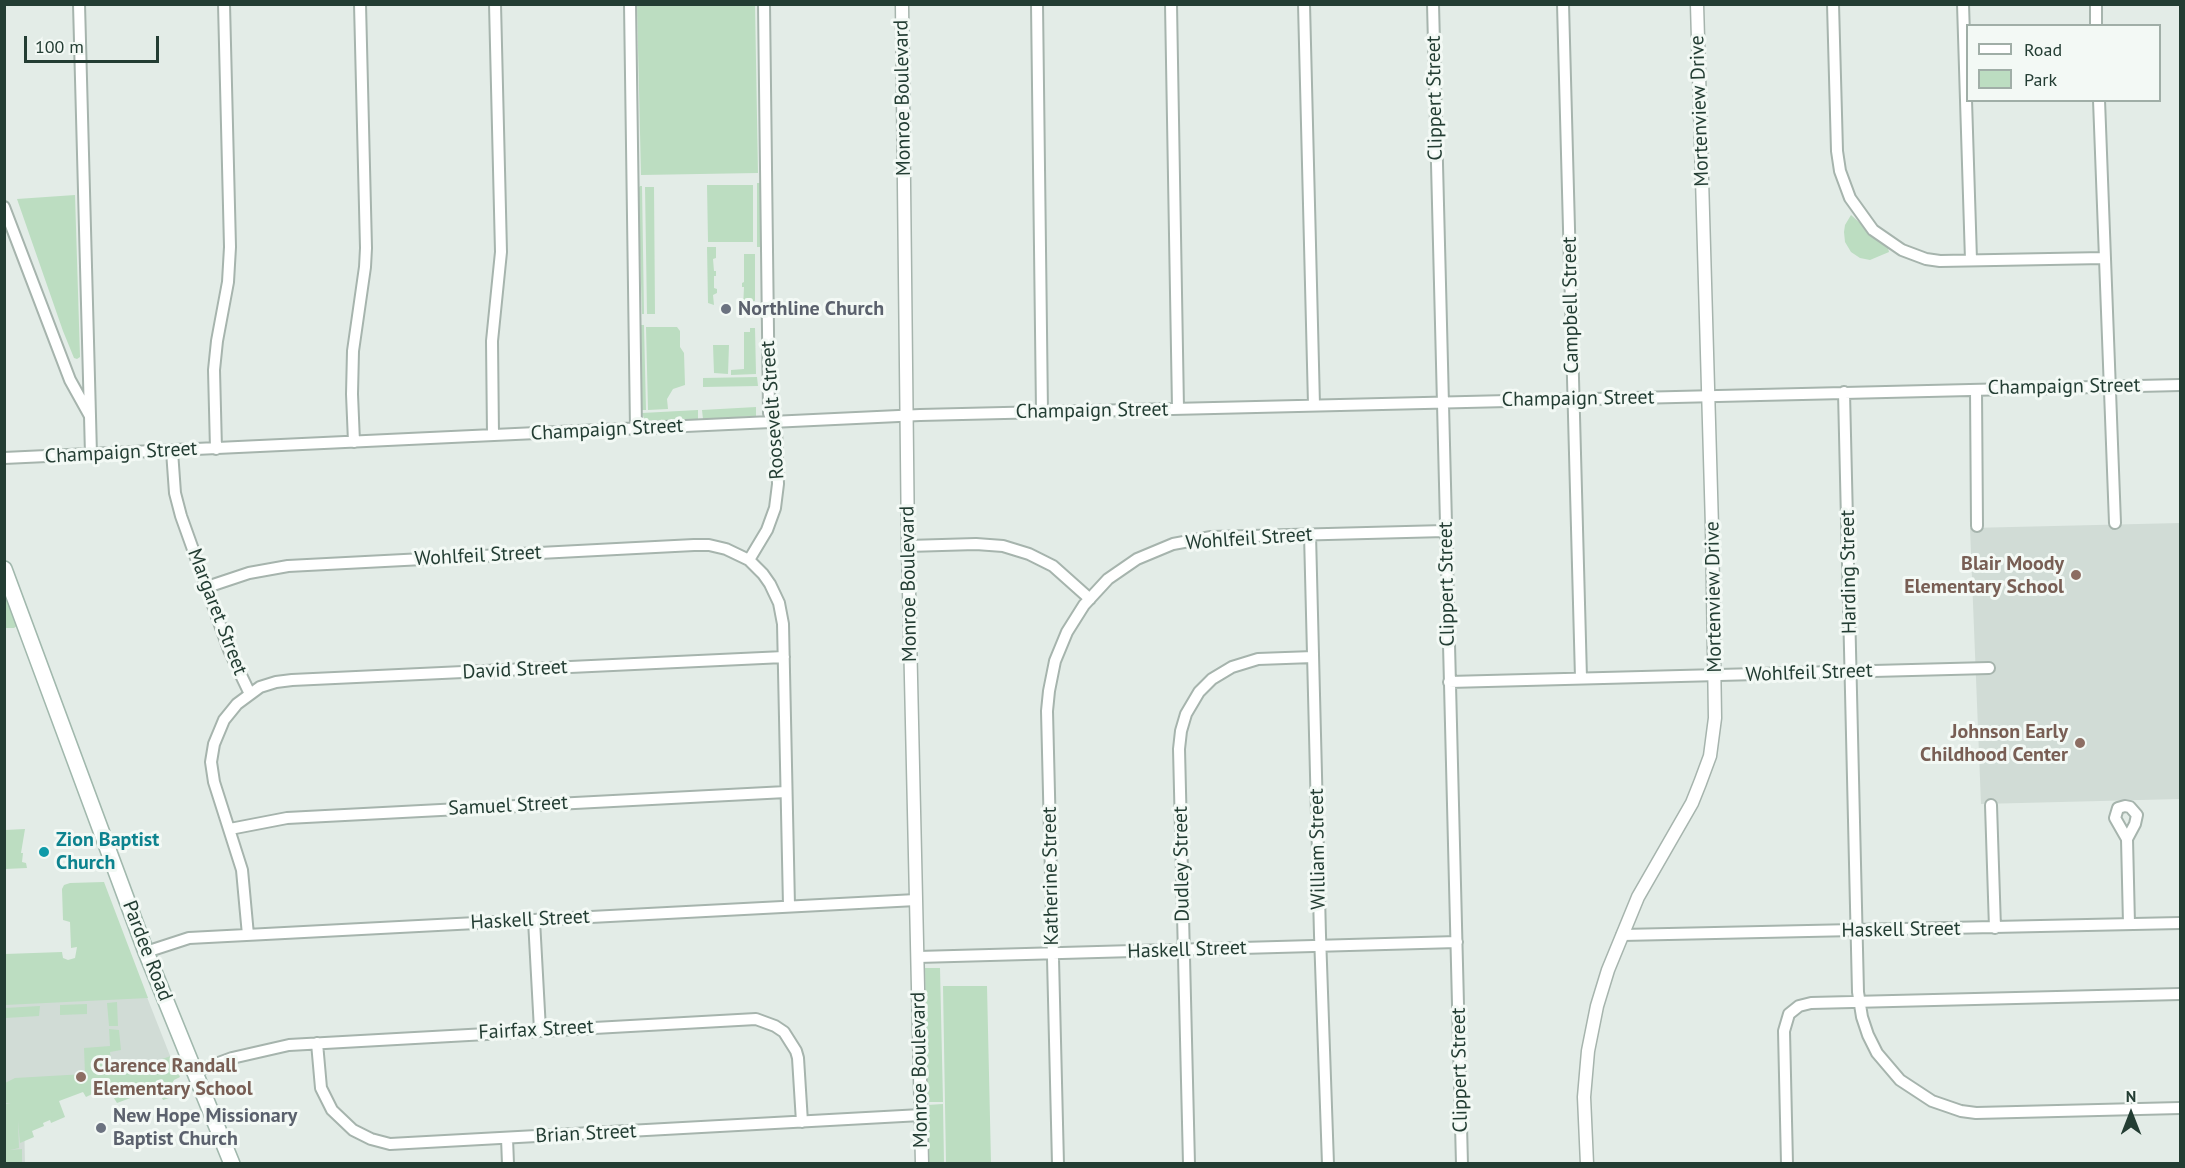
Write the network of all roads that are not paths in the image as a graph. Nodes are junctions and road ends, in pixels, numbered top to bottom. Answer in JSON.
{"nodes":[{"id":1,"x":79,"y":4,"type":"edge"},
{"id":2,"x":224,"y":4,"type":"edge"},
{"id":3,"x":360,"y":4,"type":"edge"},
{"id":4,"x":495,"y":4,"type":"edge"},
{"id":5,"x":630,"y":4,"type":"edge"},
{"id":6,"x":764,"y":4,"type":"edge"},
{"id":7,"x":902,"y":4,"type":"edge"},
{"id":8,"x":1037,"y":4,"type":"edge"},
{"id":9,"x":1171,"y":4,"type":"edge"},
{"id":10,"x":1304,"y":4,"type":"edge"},
{"id":11,"x":1432,"y":4,"type":"edge"},
{"id":12,"x":1563,"y":4,"type":"edge"},
{"id":13,"x":1697,"y":4,"type":"edge"},
{"id":14,"x":1833,"y":4,"type":"edge"},
{"id":15,"x":1963,"y":4,"type":"edge"},
{"id":16,"x":2096,"y":4,"type":"edge"},
{"id":17,"x":2096,"y":24,"type":"edge"},
{"id":18,"x":1966,"y":100,"type":"edge"},
{"id":19,"x":1966,"y":102,"type":"edge"},
{"id":20,"x":2099,"y":102,"type":"edge"},
{"id":21,"x":4,"y":207,"type":"edge"},
{"id":22,"x":2104,"y":258,"type":"junction"},
{"id":23,"x":1971,"y":260,"type":"junction"},
{"id":24,"x":2181,"y":385,"type":"edge"},
{"id":25,"x":2109,"y":386,"type":"junction"},
{"id":26,"x":1976,"y":390,"type":"junction"},
{"id":27,"x":1844,"y":392,"type":"junction"},
{"id":28,"x":1708,"y":396,"type":"junction"},
{"id":29,"x":1573,"y":400,"type":"junction"},
{"id":30,"x":1442,"y":403,"type":"junction"},
{"id":31,"x":1314,"y":405,"type":"junction"},
{"id":32,"x":1178,"y":408,"type":"junction"},
{"id":33,"x":1042,"y":412,"type":"junction"},
{"id":34,"x":90,"y":416,"type":"junction"},
{"id":35,"x":906,"y":416,"type":"junction"},
{"id":36,"x":772,"y":422,"type":"junction"},
{"id":37,"x":636,"y":429,"type":"junction"},
{"id":38,"x":493,"y":435,"type":"junction"},
{"id":39,"x":354,"y":442,"type":"junction"},
{"id":40,"x":216,"y":449,"type":"junction"},
{"id":41,"x":172,"y":451,"type":"junction"},
{"id":42,"x":91,"y":455,"type":"junction"},
{"id":43,"x":4,"y":458,"type":"edge"},
{"id":44,"x":2115,"y":523,"type":"dead end"},
{"id":45,"x":1977,"y":526,"type":"dead end"},
{"id":46,"x":1445,"y":531,"type":"junction"},
{"id":47,"x":1310,"y":534,"type":"junction"},
{"id":48,"x":908,"y":546,"type":"junction"},
{"id":49,"x":749,"y":560,"type":"junction"},
{"id":50,"x":4,"y":568,"type":"edge"},
{"id":51,"x":207,"y":587,"type":"junction"},
{"id":52,"x":1090,"y":599,"type":"junction"},
{"id":53,"x":783,"y":657,"type":"junction"},
{"id":54,"x":1313,"y":657,"type":"junction"},
{"id":55,"x":1989,"y":668,"type":"dead end"},
{"id":56,"x":1852,"y":672,"type":"junction"},
{"id":57,"x":1716,"y":676,"type":"junction"},
{"id":58,"x":1581,"y":678,"type":"junction"},
{"id":59,"x":1449,"y":682,"type":"junction"},
{"id":60,"x":250,"y":694,"type":"junction"},
{"id":61,"x":786,"y":792,"type":"junction"},
{"id":62,"x":1991,"y":805,"type":"dead end"},
{"id":63,"x":230,"y":829,"type":"junction"},
{"id":64,"x":2127,"y":839,"type":"dead end"},
{"id":65,"x":916,"y":900,"type":"junction"},
{"id":66,"x":789,"y":906,"type":"junction"},
{"id":67,"x":534,"y":920,"type":"junction"},
{"id":68,"x":2181,"y":923,"type":"edge"},
{"id":69,"x":2129,"y":924,"type":"junction"},
{"id":70,"x":1995,"y":928,"type":"junction"},
{"id":71,"x":1857,"y":932,"type":"junction"},
{"id":72,"x":248,"y":935,"type":"junction"},
{"id":73,"x":1622,"y":935,"type":"junction"},
{"id":74,"x":1457,"y":942,"type":"junction"},
{"id":75,"x":1320,"y":946,"type":"junction"},
{"id":76,"x":1184,"y":950,"type":"junction"},
{"id":77,"x":146,"y":952,"type":"junction"},
{"id":78,"x":1053,"y":953,"type":"junction"},
{"id":79,"x":918,"y":957,"type":"junction"},
{"id":80,"x":2181,"y":994,"type":"edge"},
{"id":81,"x":1859,"y":1001,"type":"junction"},
{"id":82,"x":540,"y":1030,"type":"junction"},
{"id":83,"x":318,"y":1043,"type":"junction"},
{"id":84,"x":195,"y":1072,"type":"junction"},
{"id":85,"x":2181,"y":1108,"type":"edge"},
{"id":86,"x":921,"y":1115,"type":"junction"},
{"id":87,"x":802,"y":1122,"type":"junction"},
{"id":88,"x":507,"y":1138,"type":"junction"},
{"id":89,"x":232,"y":1164,"type":"edge"},
{"id":90,"x":508,"y":1164,"type":"edge"},
{"id":91,"x":922,"y":1164,"type":"edge"},
{"id":92,"x":1058,"y":1164,"type":"edge"},
{"id":93,"x":1189,"y":1164,"type":"edge"},
{"id":94,"x":1328,"y":1164,"type":"edge"},
{"id":95,"x":1462,"y":1164,"type":"edge"},
{"id":96,"x":1587,"y":1164,"type":"edge"},
{"id":97,"x":1786,"y":1164,"type":"edge"}],
"edges":[{"from":1,"to":34,"type":"street"},
{"from":2,"to":40,"type":"street"},
{"from":3,"to":39,"type":"street"},
{"from":4,"to":38,"type":"street"},
{"from":5,"to":37,"type":"street"},
{"from":6,"to":36,"type":"street","name":"Roosevelt Street"},
{"from":7,"to":35,"type":"street","name":"Monroe Boulevard"},
{"from":8,"to":33,"type":"street"},
{"from":9,"to":32,"type":"street"},
{"from":10,"to":31,"type":"street"},
{"from":11,"to":30,"type":"street","name":"Clippert Street"},
{"from":12,"to":29,"type":"street","name":"Campbell Street"},
{"from":13,"to":28,"type":"street","name":"Mortenview Drive"},
{"from":14,"to":23,"type":"street"},
{"from":15,"to":18,"type":"street"},
{"from":16,"to":17,"type":"street"},
{"from":19,"to":23,"type":"street"},
{"from":20,"to":22,"type":"street"},
{"from":21,"to":34,"type":"street"},
{"from":22,"to":23,"type":"street"},
{"from":22,"to":25,"type":"street"},
{"from":24,"to":25,"type":"street","name":"Champaign Street"},
{"from":25,"to":26,"type":"street","name":"Champaign Street"},
{"from":25,"to":44,"type":"street"},
{"from":26,"to":27,"type":"street","name":"Champaign Street"},
{"from":26,"to":45,"type":"street"},
{"from":27,"to":28,"type":"street","name":"Champaign Street"},
{"from":27,"to":56,"type":"street","name":"Harding Street"},
{"from":28,"to":29,"type":"street","name":"Champaign Street"},
{"from":28,"to":57,"type":"street","name":"Mortenview Drive"},
{"from":29,"to":30,"type":"street","name":"Champaign Street"},
{"from":29,"to":58,"type":"street","name":"Campbell Street"},
{"from":30,"to":31,"type":"street","name":"Champaign Street"},
{"from":30,"to":46,"type":"street","name":"Clippert Street"},
{"from":31,"to":32,"type":"street","name":"Champaign Street"},
{"from":32,"to":33,"type":"street","name":"Champaign Street"},
{"from":33,"to":35,"type":"street","name":"Champaign Street"},
{"from":34,"to":42,"type":"street"},
{"from":35,"to":36,"type":"street","name":"Champaign Street"},
{"from":35,"to":48,"type":"street","name":"Monroe Boulevard"},
{"from":36,"to":37,"type":"street","name":"Champaign Street"},
{"from":36,"to":49,"type":"street","name":"Roosevelt Street"},
{"from":37,"to":38,"type":"street","name":"Champaign Street"},
{"from":38,"to":39,"type":"street","name":"Champaign Street"},
{"from":39,"to":40,"type":"street","name":"Champaign Street"},
{"from":40,"to":41,"type":"street","name":"Champaign Street"},
{"from":41,"to":42,"type":"street","name":"Champaign Street"},
{"from":41,"to":51,"type":"street","name":"Margaret Street"},
{"from":42,"to":43,"type":"street","name":"Champaign Street"},
{"from":46,"to":47,"type":"street","name":"Wohlfeil Street"},
{"from":46,"to":59,"type":"street","name":"Clippert Street"},
{"from":47,"to":52,"type":"street","name":"Wohlfeil Street"},
{"from":47,"to":54,"type":"street","name":"William Street"},
{"from":48,"to":52,"type":"street"},
{"from":48,"to":65,"type":"street","name":"Monroe Boulevard"},
{"from":49,"to":51,"type":"street","name":"Wohlfeil Street"},
{"from":49,"to":53,"type":"street"},
{"from":50,"to":77,"type":"main road","name":"Pardee Road"},
{"from":51,"to":60,"type":"street","name":"Margaret Street"},
{"from":52,"to":78,"type":"street","name":"Katherine Street"},
{"from":53,"to":60,"type":"street","name":"David Street"},
{"from":53,"to":61,"type":"street"},
{"from":54,"to":75,"type":"street","name":"William Street"},
{"from":54,"to":76,"type":"street","name":"Dudley Street"},
{"from":55,"to":56,"type":"street","name":"Wohlfeil Street"},
{"from":56,"to":57,"type":"street","name":"Wohlfeil Street"},
{"from":56,"to":71,"type":"street","name":"Harding Street"},
{"from":57,"to":58,"type":"street","name":"Wohlfeil Street"},
{"from":57,"to":73,"type":"street","name":"Mortenview Drive"},
{"from":58,"to":59,"type":"street","name":"Wohlfeil Street"},
{"from":59,"to":74,"type":"street","name":"Clippert Street"},
{"from":60,"to":63,"type":"street","name":"Margaret Street"},
{"from":61,"to":63,"type":"street","name":"Samuel Street"},
{"from":61,"to":66,"type":"street"},
{"from":62,"to":70,"type":"street"},
{"from":63,"to":72,"type":"street","name":"Margaret Street"},
{"from":64,"to":69,"type":"street"},
{"from":65,"to":66,"type":"street","name":"Haskell Street"},
{"from":65,"to":79,"type":"street","name":"Monroe Boulevard"},
{"from":66,"to":67,"type":"street","name":"Haskell Street"},
{"from":67,"to":72,"type":"street","name":"Haskell Street"},
{"from":67,"to":82,"type":"street"},
{"from":68,"to":69,"type":"street","name":"Haskell Street"},
{"from":69,"to":70,"type":"street","name":"Haskell Street"},
{"from":70,"to":71,"type":"street","name":"Haskell Street"},
{"from":71,"to":73,"type":"street","name":"Haskell Street"},
{"from":71,"to":81,"type":"street","name":"Harding Street"},
{"from":72,"to":77,"type":"street","name":"Haskell Street"},
{"from":73,"to":96,"type":"street","name":"Mortenview Drive"},
{"from":74,"to":75,"type":"street","name":"Haskell Street"},
{"from":74,"to":95,"type":"street","name":"Clippert Street"},
{"from":75,"to":76,"type":"street","name":"Haskell Street"},
{"from":75,"to":94,"type":"street","name":"William Street"},
{"from":76,"to":78,"type":"street","name":"Haskell Street"},
{"from":76,"to":93,"type":"street","name":"Dudley Street"},
{"from":77,"to":84,"type":"main road","name":"Pardee Road"},
{"from":78,"to":79,"type":"street","name":"Haskell Street"},
{"from":78,"to":92,"type":"street","name":"Katherine Street"},
{"from":79,"to":86,"type":"street","name":"Monroe Boulevard"},
{"from":80,"to":81,"type":"street"},
{"from":81,"to":85,"type":"street","name":"Harding Street"},
{"from":81,"to":97,"type":"street"},
{"from":82,"to":83,"type":"street","name":"Fairfax Street"},
{"from":82,"to":87,"type":"street","name":"Fairfax Street"},
{"from":83,"to":84,"type":"street","name":"Fairfax Street"},
{"from":83,"to":88,"type":"street","name":"Brian Street"},
{"from":84,"to":89,"type":"main road","name":"Pardee Road"},
{"from":86,"to":87,"type":"street","name":"Brian Street"},
{"from":86,"to":91,"type":"street","name":"Monroe Boulevard"},
{"from":87,"to":88,"type":"street","name":"Brian Street"},
{"from":88,"to":90,"type":"street"}]}
